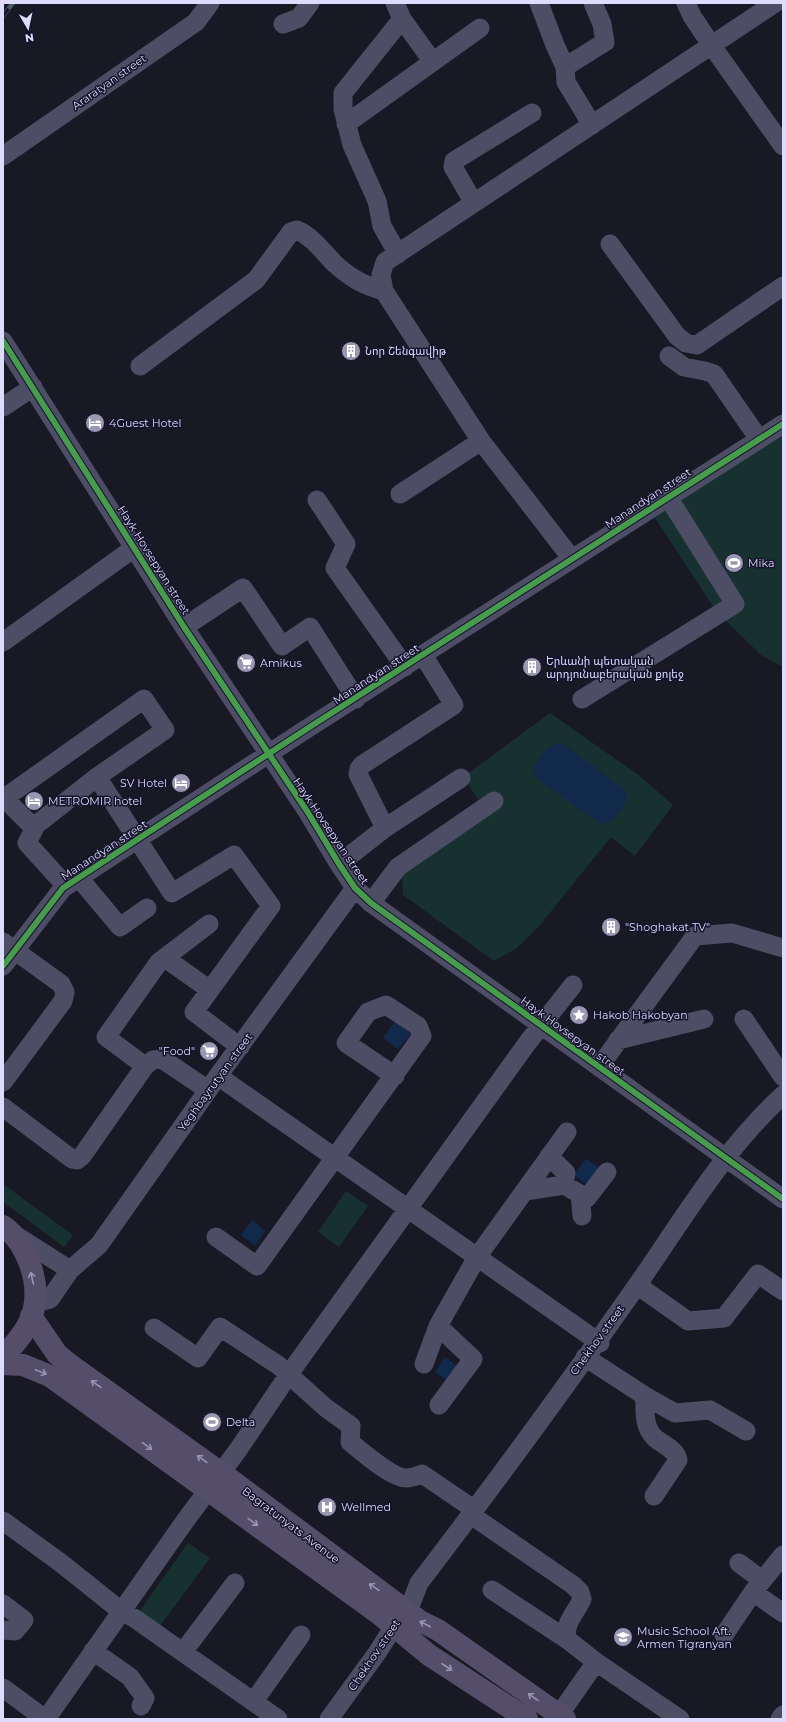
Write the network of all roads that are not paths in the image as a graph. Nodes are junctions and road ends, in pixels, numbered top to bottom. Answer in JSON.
{"nodes":[{"id":1,"x":210,"y":3,"type":"edge"},
{"id":2,"x":310,"y":3,"type":"edge"},
{"id":3,"x":539,"y":3,"type":"edge"},
{"id":4,"x":593,"y":3,"type":"edge"},
{"id":5,"x":686,"y":3,"type":"edge"},
{"id":6,"x":776,"y":3,"type":"edge"},
{"id":7,"x":398,"y":11,"type":"edge"},
{"id":8,"x":283,"y":24,"type":"dead end"},
{"id":9,"x":480,"y":28,"type":"dead end"},
{"id":10,"x":712,"y":46,"type":"junction"},
{"id":11,"x":433,"y":62,"type":"junction"},
{"id":12,"x":565,"y":67,"type":"junction"},
{"id":13,"x":532,"y":113,"type":"dead end"},
{"id":14,"x":346,"y":124,"type":"junction"},
{"id":15,"x":592,"y":125,"type":"junction"},
{"id":16,"x":783,"y":146,"type":"edge"},
{"id":17,"x":3,"y":156,"type":"edge"},
{"id":18,"x":474,"y":203,"type":"junction"},
{"id":19,"x":610,"y":244,"type":"dead end"},
{"id":20,"x":398,"y":254,"type":"junction"},
{"id":21,"x":783,"y":286,"type":"edge"},
{"id":22,"x":384,"y":292,"type":"junction"},
{"id":23,"x":3,"y":341,"type":"edge"},
{"id":24,"x":669,"y":356,"type":"dead end"},
{"id":25,"x":140,"y":366,"type":"dead end"},
{"id":26,"x":33,"y":387,"type":"junction"},
{"id":27,"x":3,"y":407,"type":"edge"},
{"id":28,"x":783,"y":424,"type":"edge"},
{"id":29,"x":759,"y":439,"type":"junction"},
{"id":30,"x":481,"y":441,"type":"junction"},
{"id":31,"x":400,"y":494,"type":"dead end"},
{"id":32,"x":668,"y":497,"type":"junction"},
{"id":33,"x":317,"y":500,"type":"dead end"},
{"id":34,"x":134,"y":548,"type":"junction"},
{"id":35,"x":572,"y":559,"type":"junction"},
{"id":36,"x":184,"y":627,"type":"junction"},
{"id":37,"x":3,"y":642,"type":"edge"},
{"id":38,"x":423,"y":655,"type":"junction"},
{"id":39,"x":405,"y":667,"type":"junction"},
{"id":40,"x":356,"y":699,"type":"junction"},
{"id":41,"x":582,"y":699,"type":"dead end"},
{"id":42,"x":268,"y":755,"type":"junction"},
{"id":43,"x":97,"y":777,"type":"junction"},
{"id":44,"x":461,"y":778,"type":"dead end"},
{"id":45,"x":3,"y":798,"type":"edge"},
{"id":46,"x":494,"y":801,"type":"dead end"},
{"id":47,"x":34,"y":828,"type":"junction"},
{"id":48,"x":385,"y":828,"type":"junction"},
{"id":49,"x":138,"y":839,"type":"junction"},
{"id":50,"x":339,"y":864,"type":"junction"},
{"id":51,"x":72,"y":882,"type":"junction"},
{"id":52,"x":355,"y":888,"type":"junction"},
{"id":53,"x":371,"y":903,"type":"junction"},
{"id":54,"x":147,"y":908,"type":"dead end"},
{"id":55,"x":209,"y":924,"type":"dead end"},
{"id":56,"x":9,"y":946,"type":"edge"},
{"id":57,"x":783,"y":948,"type":"edge"},
{"id":58,"x":165,"y":958,"type":"junction"},
{"id":59,"x":3,"y":966,"type":"edge"},
{"id":60,"x":573,"y":985,"type":"dead end"},
{"id":61,"x":210,"y":990,"type":"junction"},
{"id":62,"x":704,"y":1019,"type":"dead end"},
{"id":63,"x":744,"y":1019,"type":"dead end"},
{"id":64,"x":542,"y":1025,"type":"junction"},
{"id":65,"x":618,"y":1040,"type":"junction"},
{"id":66,"x":240,"y":1046,"type":"junction"},
{"id":67,"x":145,"y":1066,"type":"junction"},
{"id":68,"x":599,"y":1067,"type":"junction"},
{"id":69,"x":395,"y":1076,"type":"dead end"},
{"id":70,"x":783,"y":1077,"type":"edge"},
{"id":71,"x":3,"y":1082,"type":"edge"},
{"id":72,"x":213,"y":1083,"type":"junction"},
{"id":73,"x":783,"y":1094,"type":"edge"},
{"id":74,"x":783,"y":1103,"type":"edge"},
{"id":75,"x":3,"y":1107,"type":"edge"},
{"id":76,"x":567,"y":1132,"type":"dead end"},
{"id":77,"x":549,"y":1156,"type":"junction"},
{"id":78,"x":334,"y":1158,"type":"junction"},
{"id":79,"x":730,"y":1160,"type":"junction"},
{"id":80,"x":607,"y":1172,"type":"dead end"},
{"id":81,"x":572,"y":1190,"type":"junction"},
{"id":82,"x":525,"y":1191,"type":"junction"},
{"id":83,"x":783,"y":1199,"type":"edge"},
{"id":84,"x":408,"y":1210,"type":"junction"},
{"id":85,"x":582,"y":1216,"type":"dead end"},
{"id":86,"x":8,"y":1229,"type":"edge"},
{"id":87,"x":216,"y":1237,"type":"dead end"},
{"id":88,"x":477,"y":1257,"type":"junction"},
{"id":89,"x":70,"y":1270,"type":"junction"},
{"id":90,"x":639,"y":1286,"type":"junction"},
{"id":91,"x":783,"y":1291,"type":"edge"},
{"id":92,"x":33,"y":1309,"type":"junction"},
{"id":93,"x":438,"y":1326,"type":"junction"},
{"id":94,"x":154,"y":1328,"type":"dead end"},
{"id":95,"x":599,"y":1342,"type":"junction"},
{"id":96,"x":3,"y":1357,"type":"edge"},
{"id":97,"x":587,"y":1358,"type":"junction"},
{"id":98,"x":3,"y":1364,"type":"edge"},
{"id":99,"x":424,"y":1364,"type":"dead end"},
{"id":100,"x":289,"y":1374,"type":"junction"},
{"id":101,"x":645,"y":1396,"type":"junction"},
{"id":102,"x":439,"y":1405,"type":"dead end"},
{"id":103,"x":746,"y":1431,"type":"dead end"},
{"id":104,"x":215,"y":1481,"type":"junction"},
{"id":105,"x":654,"y":1496,"type":"dead end"},
{"id":106,"x":474,"y":1514,"type":"junction"},
{"id":107,"x":3,"y":1521,"type":"edge"},
{"id":108,"x":783,"y":1555,"type":"edge"},
{"id":109,"x":739,"y":1563,"type":"dead end"},
{"id":110,"x":235,"y":1583,"type":"dead end"},
{"id":111,"x":758,"y":1586,"type":"junction"},
{"id":112,"x":492,"y":1590,"type":"dead end"},
{"id":113,"x":3,"y":1604,"type":"edge"},
{"id":114,"x":121,"y":1611,"type":"junction"},
{"id":115,"x":783,"y":1613,"type":"edge"},
{"id":116,"x":400,"y":1618,"type":"junction"},
{"id":117,"x":3,"y":1630,"type":"edge"},
{"id":118,"x":724,"y":1634,"type":"dead end"},
{"id":119,"x":301,"y":1635,"type":"dead end"},
{"id":120,"x":568,"y":1640,"type":"junction"},
{"id":121,"x":93,"y":1651,"type":"junction"},
{"id":122,"x":184,"y":1652,"type":"junction"},
{"id":123,"x":596,"y":1662,"type":"junction"},
{"id":124,"x":3,"y":1688,"type":"edge"},
{"id":125,"x":254,"y":1701,"type":"junction"},
{"id":126,"x":141,"y":1706,"type":"dead end"},
{"id":127,"x":783,"y":1715,"type":"edge"},
{"id":128,"x":562,"y":1717,"type":"edge"},
{"id":129,"x":46,"y":1719,"type":"edge"},
{"id":130,"x":278,"y":1719,"type":"edge"},
{"id":131,"x":329,"y":1719,"type":"edge"},
{"id":132,"x":526,"y":1719,"type":"edge"},
{"id":133,"x":680,"y":1719,"type":"edge"},
{"id":134,"x":780,"y":1719,"type":"edge"}],
"edges":[{"from":1,"to":17,"type":"street","name":"Araratyan street"},
{"from":2,"to":8,"type":"street"},
{"from":3,"to":12,"type":"street"},
{"from":4,"to":12,"type":"street"},
{"from":5,"to":10,"type":"street"},
{"from":6,"to":10,"type":"street"},
{"from":7,"to":11,"type":"street"},
{"from":7,"to":14,"type":"street"},
{"from":9,"to":11,"type":"street"},
{"from":10,"to":15,"type":"street"},
{"from":10,"to":16,"type":"street"},
{"from":11,"to":14,"type":"street"},
{"from":12,"to":15,"type":"street"},
{"from":13,"to":18,"type":"street"},
{"from":14,"to":20,"type":"street"},
{"from":15,"to":18,"type":"street"},
{"from":18,"to":20,"type":"street"},
{"from":19,"to":21,"type":"street"},
{"from":20,"to":22,"type":"street"},
{"from":22,"to":25,"type":"street"},
{"from":22,"to":30,"type":"street"},
{"from":23,"to":26,"type":"street","name":"Hayk Hovsepyan street"},
{"from":24,"to":29,"type":"street"},
{"from":26,"to":27,"type":"street"},
{"from":26,"to":34,"type":"street","name":"Hayk Hovsepyan street"},
{"from":28,"to":29,"type":"street","name":"Manandyan street"},
{"from":29,"to":32,"type":"street","name":"Manandyan street"},
{"from":30,"to":31,"type":"street"},
{"from":30,"to":35,"type":"street"},
{"from":32,"to":35,"type":"street","name":"Manandyan street"},
{"from":32,"to":41,"type":"street"},
{"from":33,"to":39,"type":"street"},
{"from":34,"to":36,"type":"street","name":"Hayk Hovsepyan street"},
{"from":34,"to":37,"type":"street"},
{"from":35,"to":38,"type":"street","name":"Manandyan street"},
{"from":36,"to":40,"type":"street"},
{"from":36,"to":42,"type":"street","name":"Hayk Hovsepyan street"},
{"from":38,"to":39,"type":"street","name":"Manandyan street"},
{"from":38,"to":48,"type":"street"},
{"from":39,"to":40,"type":"street","name":"Manandyan street"},
{"from":40,"to":42,"type":"street","name":"Manandyan street"},
{"from":42,"to":49,"type":"street","name":"Manandyan street"},
{"from":42,"to":50,"type":"street","name":"Hayk Hovsepyan street"},
{"from":43,"to":45,"type":"street"},
{"from":43,"to":47,"type":"street"},
{"from":43,"to":49,"type":"street"},
{"from":44,"to":48,"type":"street"},
{"from":45,"to":47,"type":"street"},
{"from":46,"to":53,"type":"street"},
{"from":47,"to":51,"type":"street"},
{"from":48,"to":50,"type":"street"},
{"from":49,"to":51,"type":"street","name":"Manandyan street"},
{"from":49,"to":61,"type":"street"},
{"from":50,"to":52,"type":"street","name":"Hayk Hovsepyan street"},
{"from":51,"to":54,"type":"street"},
{"from":51,"to":56,"type":"street","name":"Manandyan street"},
{"from":52,"to":53,"type":"street","name":"Hayk Hovsepyan street"},
{"from":52,"to":66,"type":"street","name":"Yeghbayrutyan street"},
{"from":53,"to":64,"type":"street","name":"Hayk Hovsepyan street"},
{"from":55,"to":58,"type":"street"},
{"from":56,"to":59,"type":"street","name":"Manandyan street"},
{"from":56,"to":71,"type":"street"},
{"from":57,"to":65,"type":"street"},
{"from":58,"to":61,"type":"street"},
{"from":58,"to":67,"type":"street"},
{"from":60,"to":64,"type":"street"},
{"from":61,"to":66,"type":"street"},
{"from":62,"to":65,"type":"street"},
{"from":63,"to":70,"type":"street"},
{"from":64,"to":68,"type":"street","name":"Hayk Hovsepyan street"},
{"from":64,"to":84,"type":"street"},
{"from":65,"to":68,"type":"street"},
{"from":66,"to":72,"type":"street","name":"Yeghbayrutyan street"},
{"from":67,"to":72,"type":"street"},
{"from":67,"to":75,"type":"street"},
{"from":68,"to":79,"type":"street","name":"Hayk Hovsepyan street"},
{"from":69,"to":78,"type":"street"},
{"from":72,"to":78,"type":"street"},
{"from":72,"to":89,"type":"street","name":"Yeghbayrutyan street"},
{"from":73,"to":79,"type":"street","name":"Chekhov street"},
{"from":74,"to":79,"type":"street","name":"Chekhov street"},
{"from":76,"to":77,"type":"street"},
{"from":77,"to":81,"type":"street"},
{"from":77,"to":82,"type":"street"},
{"from":78,"to":84,"type":"street"},
{"from":78,"to":87,"type":"street"},
{"from":79,"to":83,"type":"street","name":"Hayk Hovsepyan street"},
{"from":79,"to":90,"type":"street","name":"Chekhov street"},
{"from":80,"to":81,"type":"street"},
{"from":81,"to":82,"type":"street"},
{"from":81,"to":85,"type":"street"},
{"from":82,"to":88,"type":"street"},
{"from":84,"to":88,"type":"street"},
{"from":84,"to":100,"type":"street"},
{"from":86,"to":89,"type":"street"},
{"from":92,"to":86,"type":"main road","one_way":true},
{"from":88,"to":93,"type":"street"},
{"from":88,"to":95,"type":"street"},
{"from":89,"to":92,"type":"street","name":"Yeghbayrutyan street"},
{"from":90,"to":91,"type":"street"},
{"from":90,"to":95,"type":"street","name":"Chekhov street"},
{"from":92,"to":96,"type":"main road"},
{"from":104,"to":92,"type":"main road","name":"Bagratunyats Avenue","one_way":true},
{"from":93,"to":99,"type":"street"},
{"from":93,"to":102,"type":"street"},
{"from":94,"to":100,"type":"street"},
{"from":95,"to":97,"type":"street","name":"Chekhov street"},
{"from":97,"to":101,"type":"street"},
{"from":97,"to":106,"type":"street","name":"Chekhov street"},
{"from":98,"to":104,"type":"main road","name":"Bagratunyats Avenue","one_way":true},
{"from":100,"to":104,"type":"street"},
{"from":100,"to":106,"type":"street"},
{"from":101,"to":103,"type":"street"},
{"from":101,"to":105,"type":"street"},
{"from":104,"to":114,"type":"street"},
{"from":104,"to":116,"type":"main road","name":"Bagratunyats Avenue"},
{"from":106,"to":116,"type":"street","name":"Chekhov street"},
{"from":106,"to":120,"type":"street"},
{"from":107,"to":114,"type":"street"},
{"from":108,"to":111,"type":"street"},
{"from":109,"to":111,"type":"street"},
{"from":110,"to":122,"type":"street"},
{"from":111,"to":115,"type":"street"},
{"from":111,"to":118,"type":"street"},
{"from":112,"to":120,"type":"street"},
{"from":113,"to":117,"type":"street"},
{"from":114,"to":121,"type":"street"},
{"from":114,"to":122,"type":"street"},
{"from":128,"to":116,"type":"main road","name":"Bagratunyats Avenue","one_way":true},
{"from":116,"to":131,"type":"street","name":"Chekhov street"},
{"from":116,"to":132,"type":"main road","name":"Bagratunyats Avenue","one_way":true},
{"from":119,"to":125,"type":"street"},
{"from":120,"to":123,"type":"street"},
{"from":121,"to":126,"type":"street"},
{"from":121,"to":129,"type":"street"},
{"from":122,"to":125,"type":"street"},
{"from":123,"to":128,"type":"street"},
{"from":123,"to":133,"type":"street"},
{"from":124,"to":129,"type":"street"},
{"from":125,"to":130,"type":"street"},
{"from":127,"to":134,"type":"street"}]}
